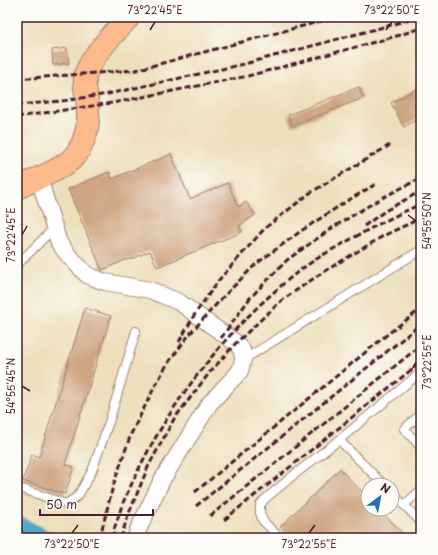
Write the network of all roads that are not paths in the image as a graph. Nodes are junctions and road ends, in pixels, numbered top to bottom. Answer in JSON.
{"nodes":[{"id":1,"x":129,"y":17,"type":"edge"},
{"id":2,"x":39,"y":178,"type":"junction"},
{"id":3,"x":17,"y":188,"type":"edge"},
{"id":4,"x":54,"y":228,"type":"junction"},
{"id":5,"x":421,"y":250,"type":"edge"},
{"id":6,"x":17,"y":265,"type":"edge"},
{"id":7,"x":136,"y":331,"type":"dead end"},
{"id":8,"x":243,"y":360,"type":"junction"},
{"id":9,"x":421,"y":372,"type":"edge"},
{"id":10,"x":421,"y":414,"type":"edge"},
{"id":11,"x":339,"y":440,"type":"junction"},
{"id":12,"x":421,"y":447,"type":"edge"},
{"id":13,"x":376,"y":477,"type":"edge"},
{"id":14,"x":17,"y":486,"type":"edge"},
{"id":15,"x":421,"y":490,"type":"edge"},
{"id":16,"x":400,"y":501,"type":"edge"},
{"id":17,"x":404,"y":505,"type":"junction"},
{"id":18,"x":421,"y":522,"type":"edge"},
{"id":19,"x":136,"y":538,"type":"edge"},
{"id":20,"x":280,"y":538,"type":"edge"}],
"edges":[{"from":1,"to":2,"type":"main road"},
{"from":2,"to":3,"type":"main road"},
{"from":2,"to":4,"type":"street"},
{"from":4,"to":6,"type":"lane"},
{"from":4,"to":8,"type":"street"},
{"from":5,"to":8,"type":"lane"},
{"from":7,"to":14,"type":"lane"},
{"from":8,"to":19,"type":"street"},
{"from":9,"to":11,"type":"lane"},
{"from":10,"to":12,"type":"lane"},
{"from":11,"to":13,"type":"lane"},
{"from":11,"to":20,"type":"lane"},
{"from":15,"to":17,"type":"lane"},
{"from":16,"to":17,"type":"lane"},
{"from":17,"to":18,"type":"lane"}]}
